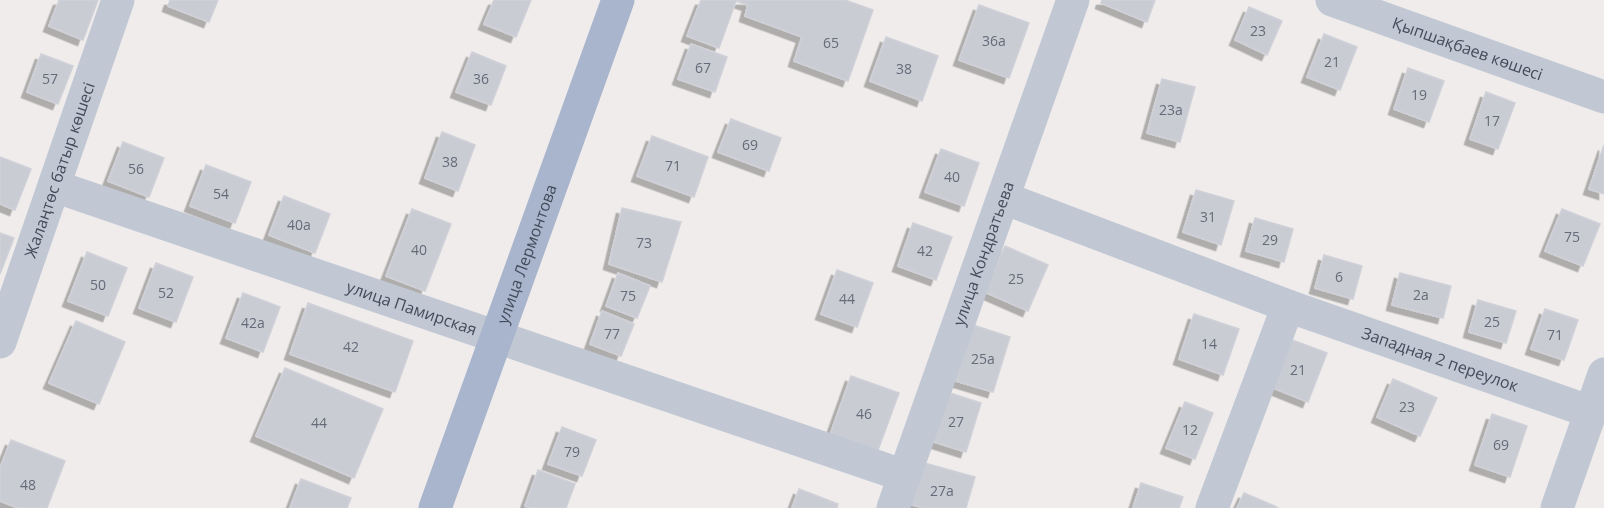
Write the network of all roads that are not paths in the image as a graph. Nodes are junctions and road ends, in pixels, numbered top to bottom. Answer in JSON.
{"nodes":[{"id":1,"x":117,"y":0,"type":"edge"},
{"id":2,"x":618,"y":0,"type":"edge"},
{"id":3,"x":1073,"y":0,"type":"edge"},
{"id":4,"x":1332,"y":0,"type":"edge"},
{"id":5,"x":1387,"y":10,"type":"edge"},
{"id":6,"x":1604,"y":98,"type":"edge"},
{"id":7,"x":54,"y":186,"type":"junction"},
{"id":8,"x":1004,"y":198,"type":"junction"},
{"id":9,"x":1288,"y":306,"type":"junction"},
{"id":10,"x":497,"y":336,"type":"junction"},
{"id":11,"x":0,"y":342,"type":"edge"},
{"id":12,"x":1604,"y":375,"type":"edge"},
{"id":13,"x":1591,"y":412,"type":"junction"},
{"id":14,"x":905,"y":476,"type":"junction"},
{"id":15,"x":435,"y":508,"type":"edge"},
{"id":16,"x":893,"y":508,"type":"edge"},
{"id":17,"x":1212,"y":508,"type":"edge"},
{"id":18,"x":1557,"y":508,"type":"edge"}],
"edges":[{"from":1,"to":7,"type":"street","name":"Жалаңтөс батыр көшесі"},
{"from":2,"to":10,"type":"main road","name":"улица Лермонтова"},
{"from":3,"to":8,"type":"street","name":"улица Кондратьева"},
{"from":4,"to":5,"type":"street","name":"Қыпшақбаев көшесі"},
{"from":5,"to":6,"type":"street","name":"Қыпшақбаев көшесі"},
{"from":7,"to":10,"type":"street","name":"улица Памирская"},
{"from":7,"to":11,"type":"street","name":"Жалаңтөс батыр көшесі"},
{"from":8,"to":9,"type":"street","name":"Западная 2 переулок"},
{"from":8,"to":14,"type":"street","name":"улица Кондратьева"},
{"from":9,"to":13,"type":"street","name":"Западная 2 переулок"},
{"from":9,"to":17,"type":"street"},
{"from":10,"to":14,"type":"street","name":"улица Памирская"},
{"from":10,"to":15,"type":"main road","name":"улица Лермонтова"},
{"from":12,"to":13,"type":"street"},
{"from":13,"to":18,"type":"street"},
{"from":14,"to":16,"type":"street","name":"улица Кондратьева"}]}
